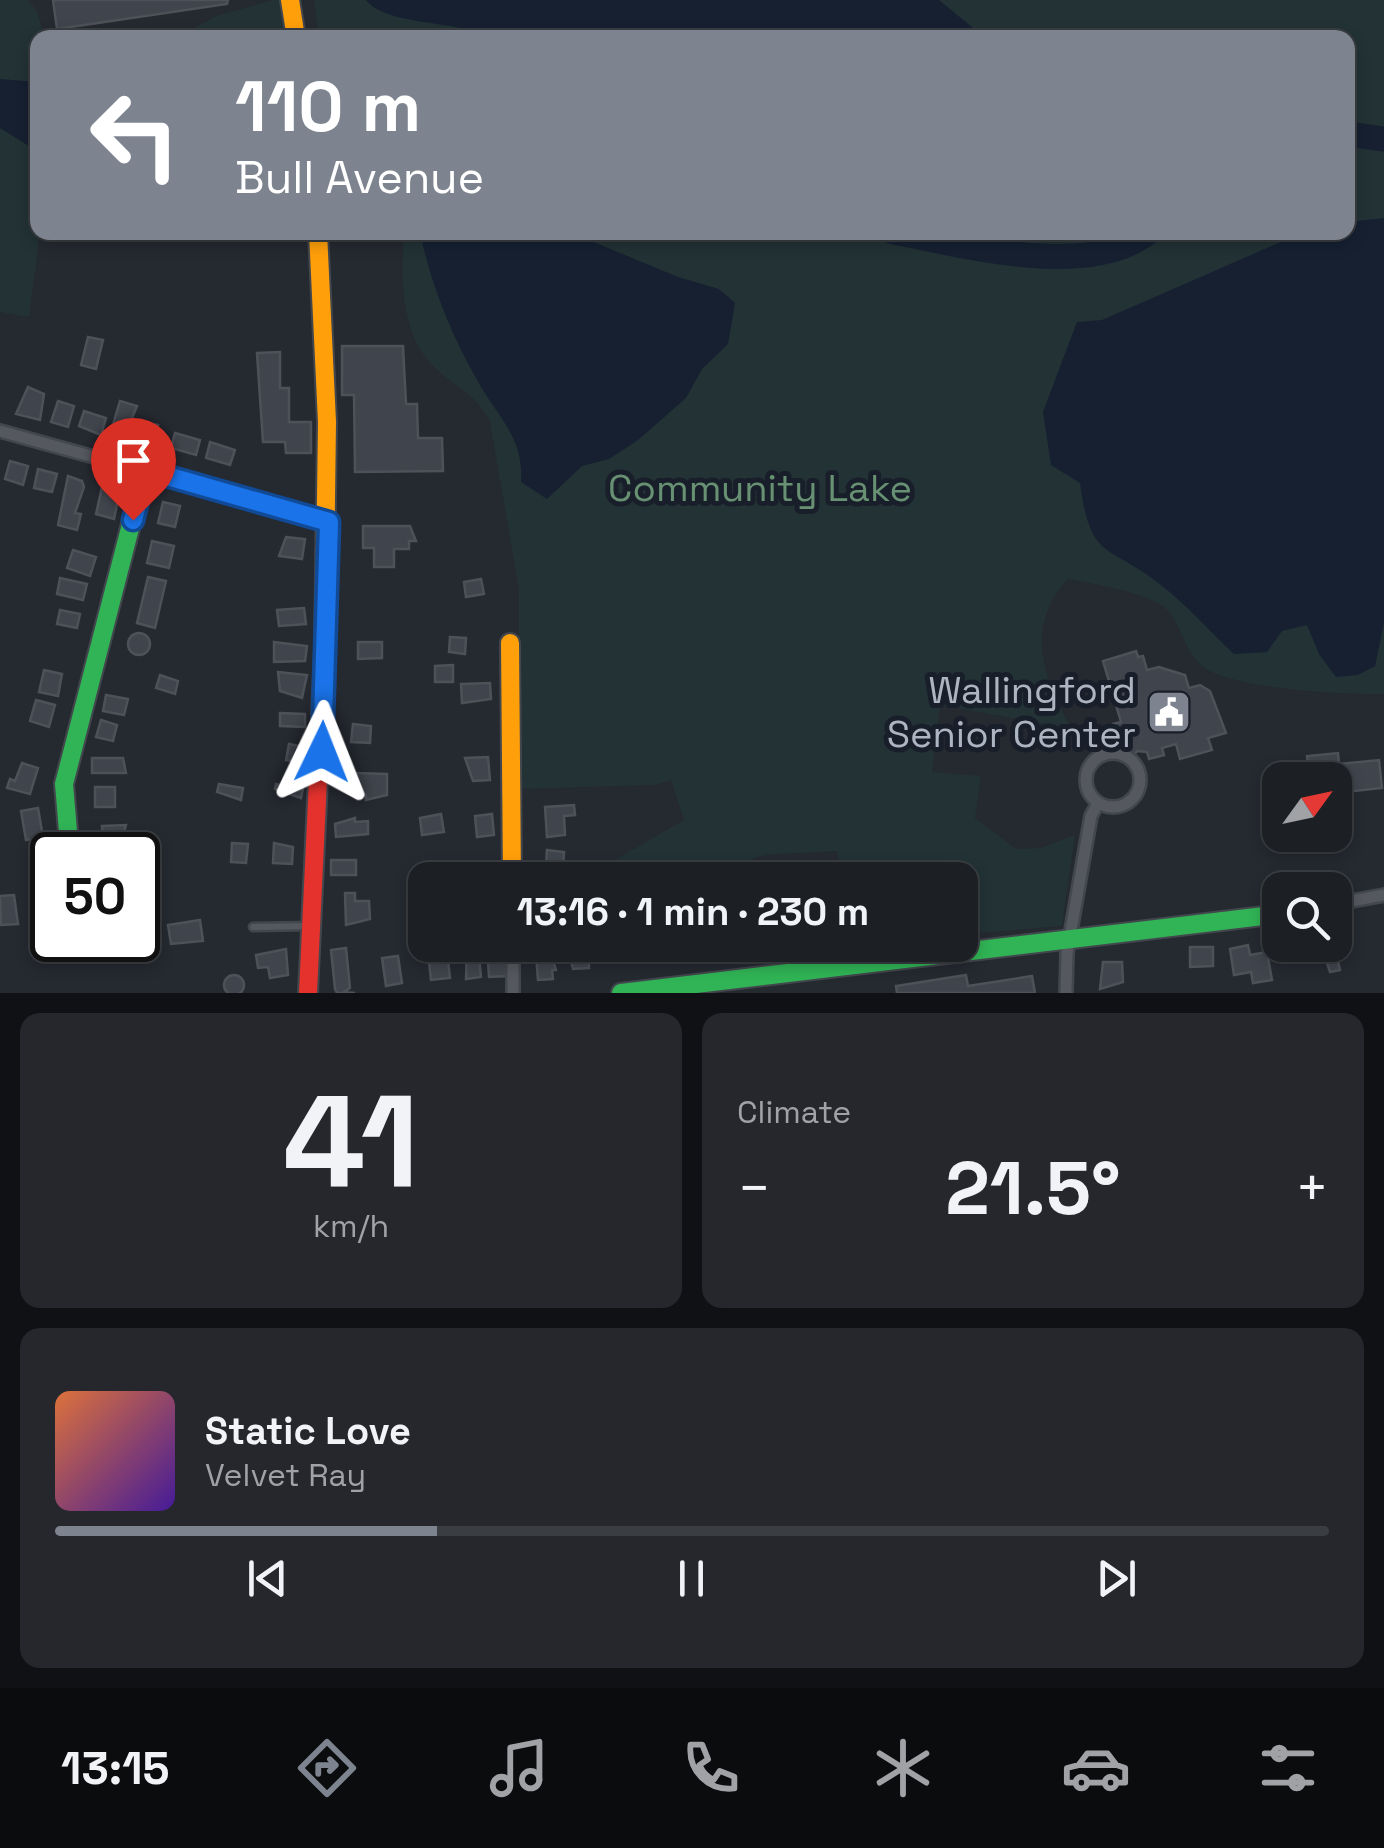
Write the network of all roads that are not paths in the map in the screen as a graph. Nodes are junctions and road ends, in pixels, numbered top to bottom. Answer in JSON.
{"nodes":[{"id":1,"x":290,"y":0,"type":"edge"},
{"id":2,"x":295,"y":30,"type":"edge"},
{"id":3,"x":319,"y":240,"type":"edge"},
{"id":4,"x":0,"y":431,"type":"edge"},
{"id":5,"x":146,"y":470,"type":"junction"},
{"id":6,"x":329,"y":522,"type":"junction"},
{"id":7,"x":510,"y":642,"type":"dead end"},
{"id":8,"x":1098,"y":803,"type":"junction"},
{"id":9,"x":68,"y":832,"type":"edge"},
{"id":10,"x":512,"y":862,"type":"edge"},
{"id":11,"x":1384,"y":895,"type":"edge"},
{"id":12,"x":1352,"y":901,"type":"edge"},
{"id":13,"x":1262,"y":916,"type":"edge"},
{"id":14,"x":311,"y":926,"type":"junction"},
{"id":15,"x":253,"y":927,"type":"dead end"},
{"id":16,"x":1069,"y":938,"type":"junction"},
{"id":17,"x":513,"y":962,"type":"edge"},
{"id":18,"x":308,"y":993,"type":"edge"},
{"id":19,"x":514,"y":993,"type":"edge"},
{"id":20,"x":621,"y":993,"type":"edge"},
{"id":21,"x":1066,"y":993,"type":"edge"}],
"edges":[{"from":1,"to":2,"type":"street"},
{"from":3,"to":6,"type":"street"},
{"from":4,"to":5,"type":"street"},
{"from":5,"to":6,"type":"street"},
{"from":5,"to":9,"type":"street"},
{"from":6,"to":14,"type":"street"},
{"from":7,"to":10,"type":"street"},
{"from":8,"to":8,"type":"street"},
{"from":8,"to":16,"type":"street"},
{"from":11,"to":12,"type":"street"},
{"from":13,"to":16,"type":"street"},
{"from":14,"to":15,"type":"lane"},
{"from":14,"to":18,"type":"street"},
{"from":16,"to":20,"type":"street"},
{"from":16,"to":21,"type":"street"},
{"from":17,"to":19,"type":"street"}]}
